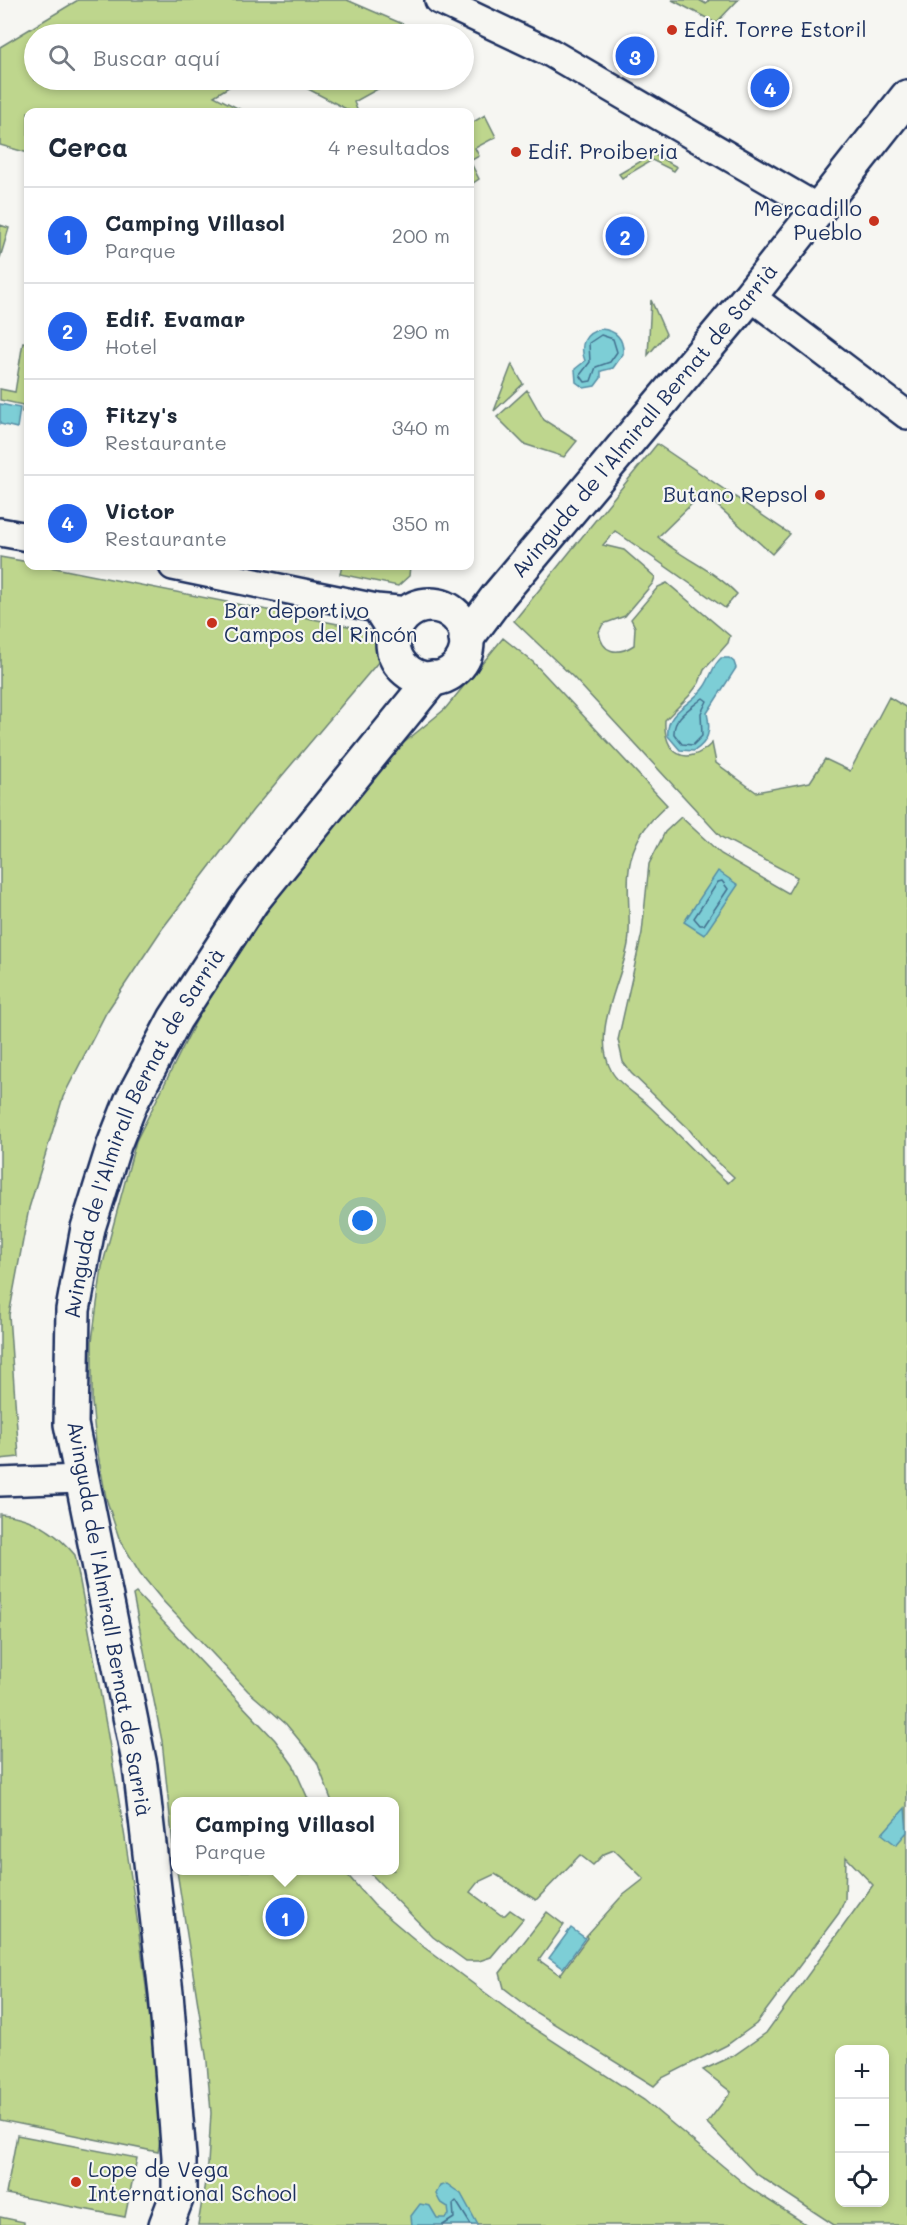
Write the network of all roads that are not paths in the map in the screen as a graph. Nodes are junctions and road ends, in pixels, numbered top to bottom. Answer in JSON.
{"nodes":[{"id":1,"x":439,"y":0,"type":"edge"},
{"id":2,"x":907,"y":97,"type":"edge"},
{"id":3,"x":819,"y":209,"type":"junction"},
{"id":4,"x":750,"y":296,"type":"junction"},
{"id":5,"x":907,"y":416,"type":"edge"},
{"id":6,"x":0,"y":532,"type":"edge"},
{"id":7,"x":24,"y":536,"type":"edge"},
{"id":8,"x":192,"y":570,"type":"edge"},
{"id":9,"x":493,"y":602,"type":"junction"},
{"id":10,"x":449,"y":611,"type":"junction"},
{"id":11,"x":401,"y":637,"type":"junction"},
{"id":12,"x":466,"y":639,"type":"junction"},
{"id":13,"x":433,"y":678,"type":"junction"},
{"id":14,"x":406,"y":709,"type":"junction"},
{"id":15,"x":80,"y":1479,"type":"junction"},
{"id":16,"x":0,"y":1482,"type":"edge"},
{"id":17,"x":166,"y":2225,"type":"edge"}],
"edges":[{"from":1,"to":3,"type":"street"},
{"from":2,"to":3,"type":"street","name":"Avinguda de l'Almirall Bernat de Sarrià"},
{"from":3,"to":4,"type":"street","name":"Avinguda de l'Almirall Bernat de Sarrià"},
{"from":4,"to":5,"type":"street"},
{"from":4,"to":9,"type":"street","name":"Avinguda de l'Almirall Bernat de Sarrià"},
{"from":6,"to":7,"type":"street"},
{"from":8,"to":11,"type":"street"},
{"from":9,"to":10,"type":"street"},
{"from":9,"to":12,"type":"street","name":"Avinguda de l'Almirall Bernat de Sarrià"},
{"from":10,"to":11,"type":"street"},
{"from":10,"to":12,"type":"street"},
{"from":11,"to":13,"type":"street"},
{"from":11,"to":14,"type":"street"},
{"from":12,"to":13,"type":"street"},
{"from":13,"to":14,"type":"street","name":"Avinguda de l'Almirall Bernat de Sarrià"},
{"from":14,"to":15,"type":"street","name":"Avinguda de l'Almirall Bernat de Sarrià"},
{"from":15,"to":16,"type":"street"},
{"from":15,"to":17,"type":"street","name":"Avinguda de l'Almirall Bernat de Sarrià"}]}
